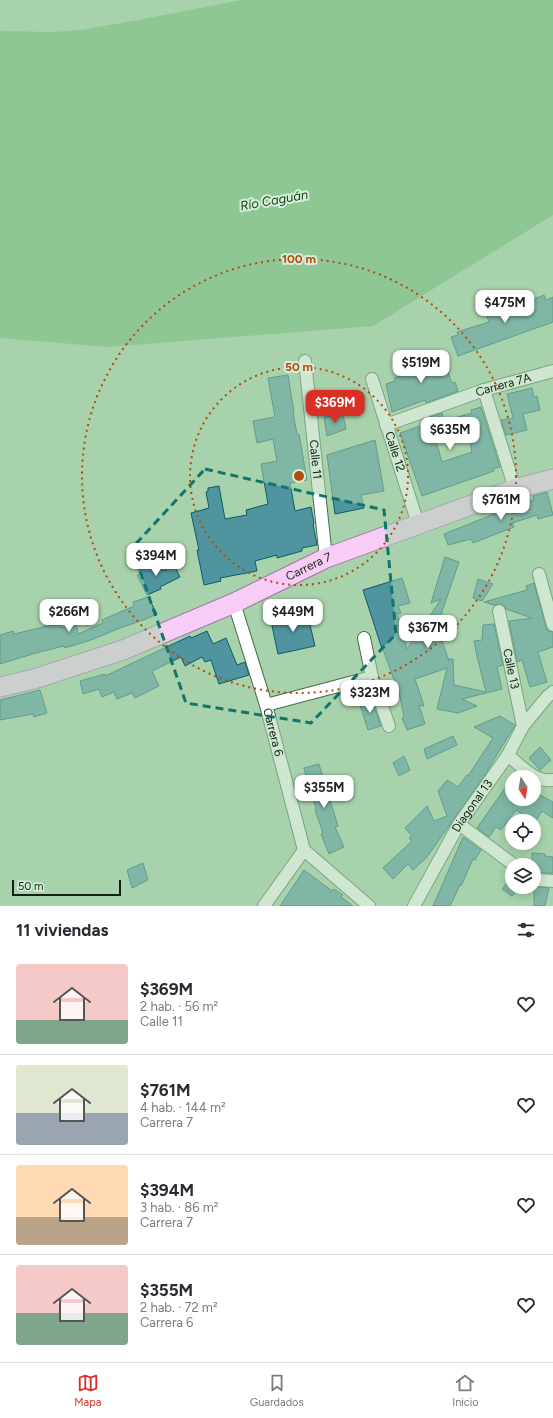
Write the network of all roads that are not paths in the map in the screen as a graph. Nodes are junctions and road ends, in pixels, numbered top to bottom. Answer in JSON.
{"nodes":[{"id":1,"x":305,"y":361,"type":"dead end"},
{"id":2,"x":553,"y":370,"type":"edge"},
{"id":3,"x":372,"y":379,"type":"dead end"},
{"id":4,"x":484,"y":390,"type":"junction"},
{"id":5,"x":386,"y":425,"type":"junction"},
{"id":6,"x":553,"y":479,"type":"edge"},
{"id":7,"x":514,"y":489,"type":"junction"},
{"id":8,"x":418,"y":524,"type":"junction"},
{"id":9,"x":326,"y":558,"type":"junction"},
{"id":10,"x":539,"y":574,"type":"dead end"},
{"id":11,"x":234,"y":602,"type":"junction"},
{"id":12,"x":500,"y":610,"type":"dead end"},
{"id":13,"x":553,"y":626,"type":"edge"},
{"id":14,"x":364,"y":638,"type":"dead end"},
{"id":15,"x":372,"y":677,"type":"junction"},
{"id":16,"x":0,"y":687,"type":"edge"},
{"id":17,"x":551,"y":697,"type":"edge"},
{"id":18,"x":266,"y":705,"type":"junction"},
{"id":19,"x":389,"y":726,"type":"dead end"},
{"id":20,"x":524,"y":726,"type":"junction"},
{"id":21,"x":508,"y":755,"type":"junction"},
{"id":22,"x":553,"y":780,"type":"edge"},
{"id":23,"x":459,"y":824,"type":"junction"},
{"id":24,"x":304,"y":850,"type":"junction"},
{"id":25,"x":505,"y":858,"type":"edge"},
{"id":26,"x":541,"y":880,"type":"edge"},
{"id":27,"x":553,"y":881,"type":"edge"},
{"id":28,"x":264,"y":906,"type":"edge"},
{"id":29,"x":369,"y":906,"type":"edge"},
{"id":30,"x":414,"y":906,"type":"edge"}],
"edges":[{"from":1,"to":9,"type":"street","name":"Calle 11"},
{"from":2,"to":4,"type":"street","name":"Carrera 7A"},
{"from":3,"to":5,"type":"street","name":"Calle 12"},
{"from":4,"to":5,"type":"street","name":"Carrera 7A"},
{"from":4,"to":7,"type":"street"},
{"from":5,"to":8,"type":"street","name":"Calle 12"},
{"from":6,"to":7,"type":"main road","name":"Carrera 7"},
{"from":7,"to":8,"type":"main road","name":"Carrera 7"},
{"from":8,"to":9,"type":"main road","name":"Carrera 7"},
{"from":9,"to":11,"type":"main road","name":"Carrera 7"},
{"from":10,"to":13,"type":"street"},
{"from":11,"to":16,"type":"main road","name":"Carrera 7"},
{"from":11,"to":18,"type":"street","name":"Carrera 6"},
{"from":12,"to":20,"type":"street","name":"Calle 13"},
{"from":14,"to":15,"type":"street"},
{"from":15,"to":18,"type":"street"},
{"from":15,"to":19,"type":"street"},
{"from":17,"to":20,"type":"street","name":"Diagonal 13"},
{"from":18,"to":24,"type":"street","name":"Carrera 6"},
{"from":20,"to":21,"type":"street","name":"Diagonal 13"},
{"from":21,"to":22,"type":"street"},
{"from":21,"to":23,"type":"street","name":"Diagonal 13"},
{"from":23,"to":25,"type":"street"},
{"from":23,"to":30,"type":"street","name":"Diagonal 13"},
{"from":24,"to":28,"type":"street"},
{"from":24,"to":29,"type":"street"},
{"from":26,"to":27,"type":"street"}]}
